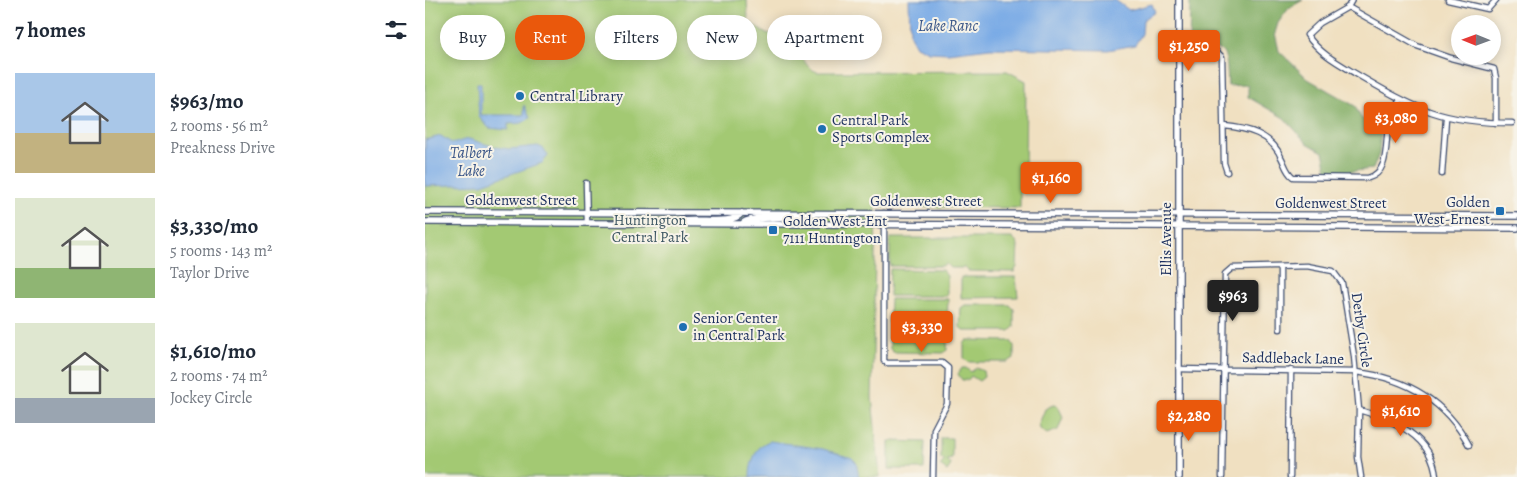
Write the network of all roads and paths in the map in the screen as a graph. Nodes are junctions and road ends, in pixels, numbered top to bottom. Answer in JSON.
{"nodes":[{"id":1,"x":1179,"y":0,"type":"edge"},
{"id":2,"x":1352,"y":0,"type":"edge"},
{"id":3,"x":1448,"y":0,"type":"edge"},
{"id":4,"x":1496,"y":0,"type":"edge"},
{"id":5,"x":1348,"y":7,"type":"junction"},
{"id":6,"x":1179,"y":51,"type":"junction"},
{"id":7,"x":1401,"y":100,"type":"junction"},
{"id":8,"x":1446,"y":118,"type":"junction"},
{"id":9,"x":1496,"y":123,"type":"junction"},
{"id":10,"x":1512,"y":123,"type":"dead end"},
{"id":11,"x":1224,"y":126,"type":"junction"},
{"id":12,"x":1227,"y":172,"type":"dead end"},
{"id":13,"x":1442,"y":174,"type":"dead end"},
{"id":14,"x":586,"y":183,"type":"dead end"},
{"id":15,"x":425,"y":212,"type":"edge"},
{"id":16,"x":587,"y":212,"type":"junction"},
{"id":17,"x":742,"y":213,"type":"junction"},
{"id":18,"x":804,"y":213,"type":"junction"},
{"id":19,"x":884,"y":213,"type":"junction"},
{"id":20,"x":1178,"y":216,"type":"junction"},
{"id":21,"x":1517,"y":216,"type":"edge"},
{"id":22,"x":425,"y":222,"type":"edge"},
{"id":23,"x":587,"y":223,"type":"junction"},
{"id":24,"x":672,"y":224,"type":"junction"},
{"id":25,"x":742,"y":224,"type":"junction"},
{"id":26,"x":884,"y":225,"type":"junction"},
{"id":27,"x":1178,"y":226,"type":"junction"},
{"id":28,"x":1517,"y":228,"type":"edge"},
{"id":29,"x":1280,"y":266,"type":"junction"},
{"id":30,"x":1280,"y":329,"type":"dead end"},
{"id":31,"x":1179,"y":369,"type":"junction"},
{"id":32,"x":1223,"y":370,"type":"junction"},
{"id":33,"x":1291,"y":370,"type":"junction"},
{"id":34,"x":1356,"y":372,"type":"junction"},
{"id":35,"x":1359,"y":410,"type":"junction"},
{"id":36,"x":1469,"y":445,"type":"dead end"},
{"id":37,"x":933,"y":477,"type":"edge"},
{"id":38,"x":1179,"y":477,"type":"edge"},
{"id":39,"x":1222,"y":477,"type":"edge"},
{"id":40,"x":1290,"y":477,"type":"edge"},
{"id":41,"x":1361,"y":477,"type":"edge"},
{"id":42,"x":1436,"y":477,"type":"edge"}],
"edges":[{"from":1,"to":6,"type":"main road","name":"Ellis Avenue"},
{"from":2,"to":5,"type":"street"},
{"from":3,"to":4,"type":"street"},
{"from":5,"to":7,"type":"street"},
{"from":5,"to":9,"type":"street"},
{"from":6,"to":11,"type":"street"},
{"from":6,"to":20,"type":"main road","name":"Ellis Avenue"},
{"from":7,"to":8,"type":"street"},
{"from":7,"to":11,"type":"street"},
{"from":8,"to":9,"type":"street"},
{"from":8,"to":13,"type":"street"},
{"from":9,"to":10,"type":"street"},
{"from":11,"to":12,"type":"street"},
{"from":14,"to":16,"type":"street"},
{"from":15,"to":16,"type":"main road","name":"Goldenwest Street"},
{"from":16,"to":17,"type":"main road","name":"Goldenwest Street"},
{"from":16,"to":23,"type":"street"},
{"from":17,"to":18,"type":"main road","name":"Goldenwest Street"},
{"from":17,"to":24,"type":"main road"},
{"from":18,"to":19,"type":"main road","name":"Goldenwest Street"},
{"from":18,"to":25,"type":"main road"},
{"from":19,"to":20,"type":"main road","name":"Goldenwest Street"},
{"from":19,"to":26,"type":"street"},
{"from":20,"to":21,"type":"main road","name":"Goldenwest Street"},
{"from":20,"to":27,"type":"main road","name":"Ellis Avenue"},
{"from":22,"to":23,"type":"main road","name":"Goldenwest Street"},
{"from":23,"to":24,"type":"main road","name":"Goldenwest Street"},
{"from":24,"to":25,"type":"main road","name":"Goldenwest Street"},
{"from":25,"to":26,"type":"main road","name":"Goldenwest Street"},
{"from":26,"to":27,"type":"main road","name":"Goldenwest Street"},
{"from":26,"to":37,"type":"street"},
{"from":27,"to":28,"type":"main road","name":"Goldenwest Street"},
{"from":27,"to":31,"type":"main road","name":"Ellis Avenue"},
{"from":29,"to":30,"type":"street"},
{"from":29,"to":32,"type":"street","name":"Derby Circle"},
{"from":29,"to":34,"type":"street","name":"Derby Circle"},
{"from":31,"to":32,"type":"street","name":"Saddleback Lane"},
{"from":31,"to":38,"type":"main road","name":"Ellis Avenue"},
{"from":32,"to":33,"type":"street","name":"Saddleback Lane"},
{"from":32,"to":39,"type":"street"},
{"from":33,"to":34,"type":"street","name":"Saddleback Lane"},
{"from":33,"to":40,"type":"street"},
{"from":34,"to":35,"type":"street","name":"Derby Circle"},
{"from":34,"to":36,"type":"street","name":"Saddleback Lane"},
{"from":35,"to":41,"type":"street","name":"Derby Circle"},
{"from":35,"to":42,"type":"street"}]}
